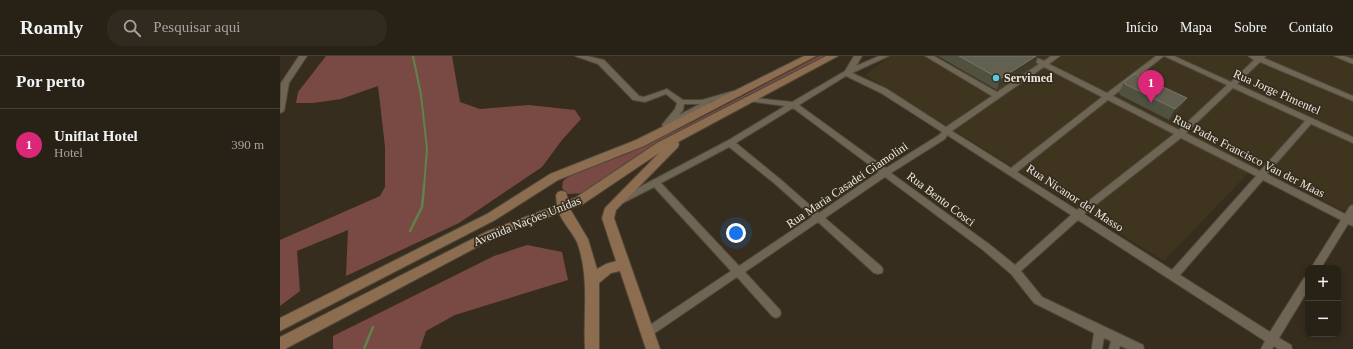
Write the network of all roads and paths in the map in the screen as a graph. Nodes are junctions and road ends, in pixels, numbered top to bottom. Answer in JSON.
{"nodes":[{"id":1,"x":303,"y":56,"type":"edge"},
{"id":2,"x":579,"y":56,"type":"edge"},
{"id":3,"x":811,"y":56,"type":"edge"},
{"id":4,"x":833,"y":56,"type":"edge"},
{"id":5,"x":858,"y":56,"type":"edge"},
{"id":6,"x":885,"y":56,"type":"edge"},
{"id":7,"x":929,"y":56,"type":"edge"},
{"id":8,"x":1028,"y":56,"type":"edge"},
{"id":9,"x":1056,"y":56,"type":"edge"},
{"id":10,"x":1160,"y":56,"type":"edge"},
{"id":11,"x":1168,"y":56,"type":"edge"},
{"id":12,"x":1338,"y":56,"type":"edge"},
{"id":13,"x":1258,"y":57,"type":"edge"},
{"id":14,"x":1353,"y":62,"type":"edge"},
{"id":15,"x":1044,"y":64,"type":"junction"},
{"id":16,"x":846,"y":73,"type":"junction"},
{"id":17,"x":1232,"y":85,"type":"junction"},
{"id":18,"x":748,"y":94,"type":"junction"},
{"id":19,"x":998,"y":96,"type":"junction"},
{"id":20,"x":1108,"y":97,"type":"junction"},
{"id":21,"x":715,"y":99,"type":"junction"},
{"id":22,"x":1353,"y":99,"type":"edge"},
{"id":23,"x":681,"y":102,"type":"junction"},
{"id":24,"x":794,"y":105,"type":"junction"},
{"id":25,"x":280,"y":111,"type":"edge"},
{"id":26,"x":1310,"y":120,"type":"junction"},
{"id":27,"x":666,"y":125,"type":"junction"},
{"id":28,"x":946,"y":131,"type":"junction"},
{"id":29,"x":685,"y":133,"type":"junction"},
{"id":30,"x":1180,"y":134,"type":"junction"},
{"id":31,"x":1353,"y":140,"type":"edge"},
{"id":32,"x":640,"y":143,"type":"junction"},
{"id":33,"x":730,"y":144,"type":"junction"},
{"id":34,"x":886,"y":172,"type":"junction"},
{"id":35,"x":1011,"y":172,"type":"junction"},
{"id":36,"x":1261,"y":176,"type":"junction"},
{"id":37,"x":554,"y":177,"type":"junction"},
{"id":38,"x":656,"y":182,"type":"junction"},
{"id":39,"x":562,"y":201,"type":"junction"},
{"id":40,"x":617,"y":202,"type":"junction"},
{"id":41,"x":1353,"y":208,"type":"edge"},
{"id":42,"x":545,"y":214,"type":"junction"},
{"id":43,"x":1076,"y":216,"type":"junction"},
{"id":44,"x":818,"y":218,"type":"junction"},
{"id":45,"x":1350,"y":220,"type":"edge"},
{"id":46,"x":580,"y":235,"type":"junction"},
{"id":47,"x":1318,"y":265,"type":"edge"},
{"id":48,"x":626,"y":267,"type":"junction"},
{"id":49,"x":878,"y":270,"type":"dead end"},
{"id":50,"x":1015,"y":271,"type":"junction"},
{"id":51,"x":739,"y":272,"type":"junction"},
{"id":52,"x":1173,"y":276,"type":"junction"},
{"id":53,"x":591,"y":282,"type":"junction"},
{"id":54,"x":1305,"y":286,"type":"edge"},
{"id":55,"x":776,"y":313,"type":"dead end"},
{"id":56,"x":280,"y":325,"type":"edge"},
{"id":57,"x":1100,"y":331,"type":"junction"},
{"id":58,"x":648,"y":332,"type":"junction"},
{"id":59,"x":1117,"y":338,"type":"junction"},
{"id":60,"x":1272,"y":339,"type":"junction"},
{"id":61,"x":280,"y":344,"type":"edge"},
{"id":62,"x":1096,"y":347,"type":"dead end"},
{"id":63,"x":592,"y":349,"type":"edge"},
{"id":64,"x":653,"y":349,"type":"edge"},
{"id":65,"x":1114,"y":349,"type":"edge"},
{"id":66,"x":1139,"y":349,"type":"edge"},
{"id":67,"x":1266,"y":349,"type":"edge"},
{"id":68,"x":1287,"y":349,"type":"edge"}],
"edges":[{"from":1,"to":25,"type":"street"},
{"from":2,"to":23,"type":"street"},
{"from":3,"to":18,"type":"main road","name":"Avenida Nações Unidas"},
{"from":4,"to":18,"type":"main road","name":"Avenida Nações Unidas"},
{"from":5,"to":16,"type":"street"},
{"from":6,"to":16,"type":"street"},
{"from":7,"to":19,"type":"street"},
{"from":8,"to":15,"type":"street","name":"Rua Padre Francisco Van der Maas"},
{"from":9,"to":15,"type":"street","name":"Rua Maria Casadei Giamolini"},
{"from":10,"to":20,"type":"street"},
{"from":11,"to":17,"type":"street","name":"Rua Jorge Pimentel"},
{"from":12,"to":14,"type":"street"},
{"from":13,"to":17,"type":"street"},
{"from":13,"to":22,"type":"street"},
{"from":15,"to":19,"type":"street","name":"Rua Maria Casadei Giamolini"},
{"from":15,"to":20,"type":"street","name":"Rua Padre Francisco Van der Maas"},
{"from":16,"to":24,"type":"street"},
{"from":16,"to":28,"type":"street","name":"Rua Nicanor del Masso"},
{"from":17,"to":26,"type":"street","name":"Rua Jorge Pimentel"},
{"from":17,"to":30,"type":"street"},
{"from":18,"to":21,"type":"street"},
{"from":18,"to":24,"type":"street"},
{"from":18,"to":29,"type":"main road","name":"Avenida Nações Unidas"},
{"from":18,"to":32,"type":"main road","name":"Avenida Nações Unidas"},
{"from":19,"to":28,"type":"street","name":"Rua Maria Casadei Giamolini"},
{"from":20,"to":30,"type":"street","name":"Rua Padre Francisco Van der Maas"},
{"from":20,"to":35,"type":"street"},
{"from":21,"to":23,"type":"street"},
{"from":21,"to":27,"type":"street"},
{"from":23,"to":27,"type":"street"},
{"from":24,"to":33,"type":"street"},
{"from":24,"to":34,"type":"street","name":"Rua Bento Cosci"},
{"from":26,"to":31,"type":"street","name":"Rua Jorge Pimentel"},
{"from":26,"to":36,"type":"street"},
{"from":27,"to":32,"type":"street"},
{"from":28,"to":34,"type":"street","name":"Rua Maria Casadei Giamolini"},
{"from":28,"to":35,"type":"street","name":"Rua Nicanor del Masso"},
{"from":29,"to":39,"type":"main road","name":"Avenida Nações Unidas"},
{"from":29,"to":40,"type":"main road"},
{"from":30,"to":36,"type":"street","name":"Rua Padre Francisco Van der Maas"},
{"from":30,"to":43,"type":"street"},
{"from":32,"to":37,"type":"main road","name":"Avenida Nações Unidas"},
{"from":33,"to":38,"type":"street"},
{"from":33,"to":44,"type":"street"},
{"from":34,"to":44,"type":"street","name":"Rua Maria Casadei Giamolini"},
{"from":34,"to":50,"type":"street","name":"Rua Bento Cosci"},
{"from":35,"to":43,"type":"street","name":"Rua Nicanor del Masso"},
{"from":36,"to":45,"type":"street","name":"Rua Padre Francisco Van der Maas"},
{"from":36,"to":52,"type":"street"},
{"from":37,"to":39,"type":"main road"},
{"from":37,"to":56,"type":"main road","name":"Avenida Nações Unidas"},
{"from":38,"to":40,"type":"street"},
{"from":38,"to":51,"type":"street"},
{"from":39,"to":42,"type":"main road","name":"Avenida Nações Unidas"},
{"from":39,"to":46,"type":"main road"},
{"from":40,"to":48,"type":"main road"},
{"from":41,"to":45,"type":"street"},
{"from":42,"to":46,"type":"main road"},
{"from":42,"to":61,"type":"main road","name":"Avenida Nações Unidas"},
{"from":43,"to":50,"type":"street"},
{"from":43,"to":52,"type":"street","name":"Rua Nicanor del Masso"},
{"from":44,"to":49,"type":"street"},
{"from":44,"to":51,"type":"street","name":"Rua Maria Casadei Giamolini"},
{"from":45,"to":47,"type":"street"},
{"from":46,"to":53,"type":"main road"},
{"from":48,"to":53,"type":"main road"},
{"from":48,"to":58,"type":"main road"},
{"from":50,"to":57,"type":"street","name":"Rua Bento Cosci"},
{"from":51,"to":55,"type":"street"},
{"from":51,"to":58,"type":"street","name":"Rua Maria Casadei Giamolini"},
{"from":52,"to":60,"type":"street","name":"Rua Nicanor del Masso"},
{"from":53,"to":63,"type":"main road"},
{"from":54,"to":60,"type":"street"},
{"from":57,"to":59,"type":"street","name":"Rua Bento Cosci"},
{"from":57,"to":62,"type":"street"},
{"from":58,"to":64,"type":"main road"},
{"from":59,"to":65,"type":"street"},
{"from":59,"to":66,"type":"street","name":"Rua Bento Cosci"},
{"from":60,"to":67,"type":"street"},
{"from":60,"to":68,"type":"street","name":"Rua Nicanor del Masso"}]}
